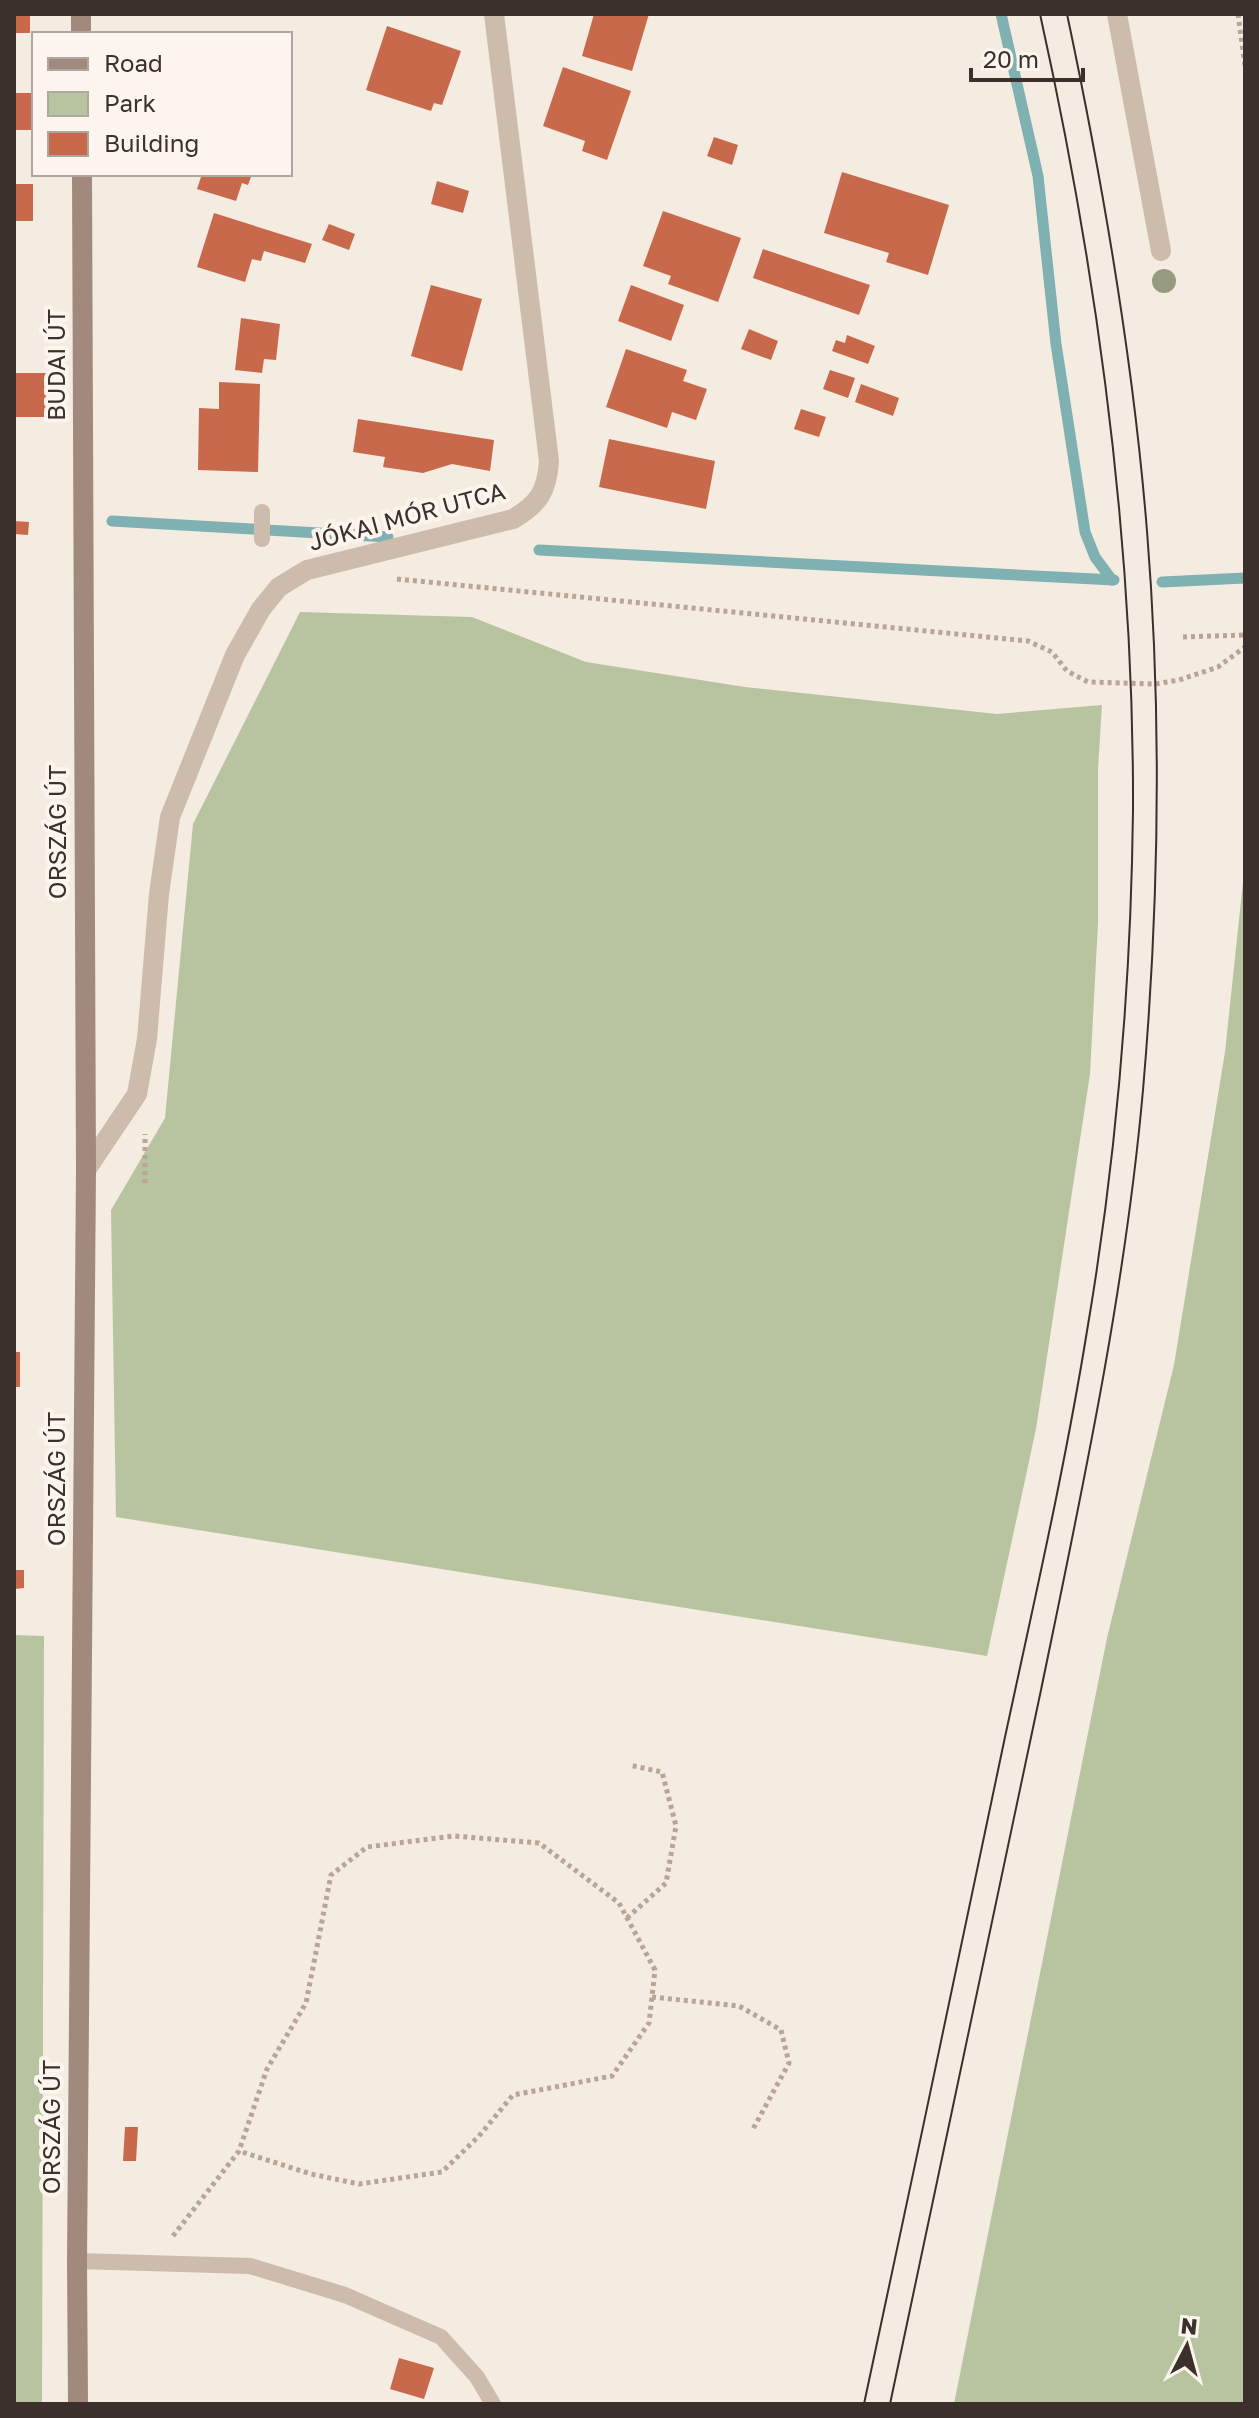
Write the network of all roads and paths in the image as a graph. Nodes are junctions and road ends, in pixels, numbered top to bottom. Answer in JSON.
{"nodes":[{"id":1,"x":494,"y":14,"type":"edge"},
{"id":2,"x":1117,"y":14,"type":"edge"},
{"id":3,"x":1238,"y":14,"type":"edge"},
{"id":4,"x":1245,"y":66,"type":"edge"},
{"id":5,"x":82,"y":176,"type":"edge"},
{"id":6,"x":1161,"y":251,"type":"dead end"},
{"id":7,"x":262,"y":512,"type":"dead end"},
{"id":8,"x":262,"y":539,"type":"dead end"},
{"id":9,"x":84,"y":555,"type":"joint"},
{"id":10,"x":385,"y":578,"type":"dead end"},
{"id":11,"x":1245,"y":635,"type":"edge"},
{"id":12,"x":1183,"y":637,"type":"dead end"},
{"id":13,"x":1245,"y":647,"type":"edge"},
{"id":14,"x":86,"y":1170,"type":"junction"},
{"id":15,"x":629,"y":1765,"type":"dead end"},
{"id":16,"x":627,"y":1918,"type":"junction"},
{"id":17,"x":652,"y":1997,"type":"junction"},
{"id":18,"x":753,"y":2129,"type":"dead end"},
{"id":19,"x":239,"y":2151,"type":"junction"},
{"id":20,"x":77,"y":2261,"type":"junction"},
{"id":21,"x":153,"y":2263,"type":"junction"},
{"id":22,"x":78,"y":2404,"type":"edge"},
{"id":23,"x":493,"y":2404,"type":"edge"}],
"edges":[{"from":1,"to":14,"type":"street","name":"JÓKAI MÓR UTCA"},
{"from":2,"to":6,"type":"street"},
{"from":3,"to":4,"type":"path"},
{"from":5,"to":9,"type":"main road","name":"BUDAI ÚT"},
{"from":7,"to":8,"type":"lane"},
{"from":9,"to":14,"type":"main road","name":"ORSZÁG ÚT"},
{"from":10,"to":13,"type":"path"},
{"from":11,"to":12,"type":"path"},
{"from":14,"to":20,"type":"main road","name":"ORSZÁG ÚT"},
{"from":15,"to":16,"type":"path"},
{"from":16,"to":17,"type":"path"},
{"from":16,"to":19,"type":"path"},
{"from":17,"to":18,"type":"path"},
{"from":17,"to":19,"type":"path"},
{"from":19,"to":21,"type":"path"},
{"from":20,"to":21,"type":"lane"},
{"from":20,"to":22,"type":"main road","name":"ORSZÁG ÚT"},
{"from":21,"to":23,"type":"lane"}]}
